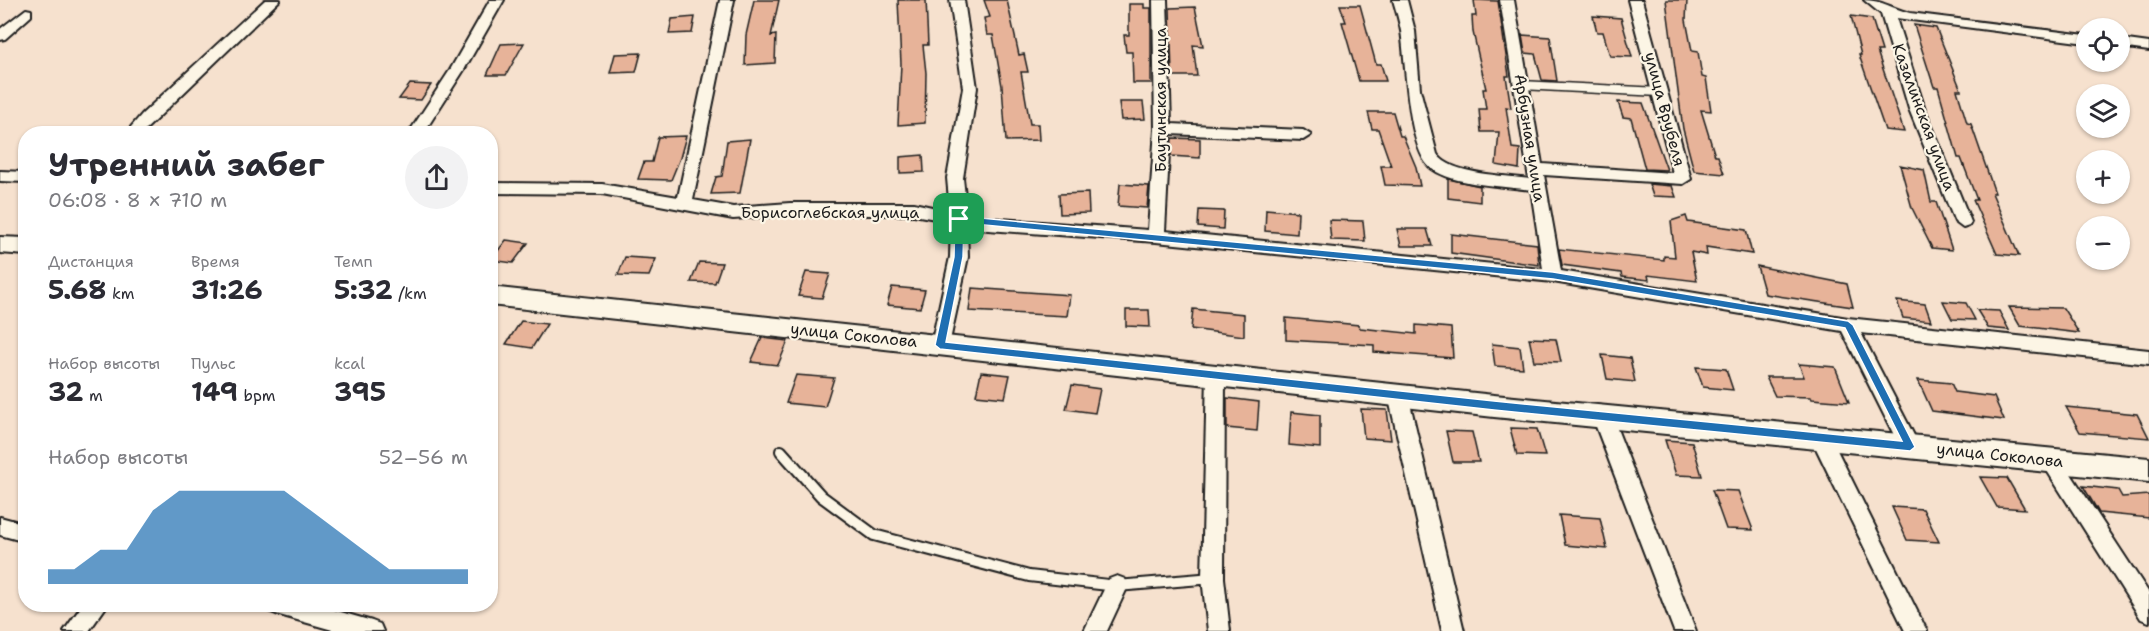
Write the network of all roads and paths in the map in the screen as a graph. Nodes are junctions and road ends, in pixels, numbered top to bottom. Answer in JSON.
{"nodes":[{"id":1,"x":273,"y":0,"type":"edge"},
{"id":2,"x":497,"y":0,"type":"edge"},
{"id":3,"x":726,"y":0,"type":"edge"},
{"id":4,"x":957,"y":0,"type":"edge"},
{"id":5,"x":1160,"y":0,"type":"edge"},
{"id":6,"x":1400,"y":0,"type":"edge"},
{"id":7,"x":1507,"y":0,"type":"edge"},
{"id":8,"x":1635,"y":0,"type":"edge"},
{"id":9,"x":1871,"y":0,"type":"edge"},
{"id":10,"x":1887,"y":12,"type":"junction"},
{"id":11,"x":26,"y":13,"type":"dead end"},
{"id":12,"x":0,"y":36,"type":"edge"},
{"id":13,"x":2076,"y":38,"type":"edge"},
{"id":14,"x":2130,"y":44,"type":"edge"},
{"id":15,"x":2149,"y":46,"type":"edge"},
{"id":16,"x":1521,"y":85,"type":"junction"},
{"id":17,"x":1660,"y":92,"type":"junction"},
{"id":18,"x":139,"y":126,"type":"edge"},
{"id":19,"x":420,"y":126,"type":"edge"},
{"id":20,"x":1163,"y":129,"type":"junction"},
{"id":21,"x":1303,"y":135,"type":"dead end"},
{"id":22,"x":1535,"y":169,"type":"junction"},
{"id":23,"x":0,"y":176,"type":"edge"},
{"id":24,"x":18,"y":177,"type":"edge"},
{"id":25,"x":1538,"y":186,"type":"junction"},
{"id":26,"x":498,"y":188,"type":"edge"},
{"id":27,"x":684,"y":206,"type":"junction"},
{"id":28,"x":959,"y":219,"type":"junction"},
{"id":29,"x":1963,"y":222,"type":"dead end"},
{"id":30,"x":1155,"y":236,"type":"junction"},
{"id":31,"x":0,"y":245,"type":"edge"},
{"id":32,"x":18,"y":246,"type":"edge"},
{"id":33,"x":1553,"y":276,"type":"junction"},
{"id":34,"x":498,"y":297,"type":"edge"},
{"id":35,"x":1848,"y":325,"type":"junction"},
{"id":36,"x":940,"y":345,"type":"junction"},
{"id":37,"x":2149,"y":357,"type":"edge"},
{"id":38,"x":1216,"y":375,"type":"junction"},
{"id":39,"x":1398,"y":395,"type":"junction"},
{"id":40,"x":1602,"y":416,"type":"junction"},
{"id":41,"x":1821,"y":438,"type":"junction"},
{"id":42,"x":1910,"y":447,"type":"junction"},
{"id":43,"x":781,"y":450,"type":"dead end"},
{"id":44,"x":2051,"y":460,"type":"junction"},
{"id":45,"x":2149,"y":470,"type":"edge"},
{"id":46,"x":0,"y":526,"type":"edge"},
{"id":47,"x":18,"y":531,"type":"edge"},
{"id":48,"x":1213,"y":578,"type":"junction"},
{"id":49,"x":1117,"y":586,"type":"junction"},
{"id":50,"x":90,"y":612,"type":"edge"},
{"id":51,"x":304,"y":612,"type":"edge"},
{"id":52,"x":2149,"y":612,"type":"edge"},
{"id":53,"x":75,"y":631,"type":"edge"},
{"id":54,"x":372,"y":631,"type":"edge"},
{"id":55,"x":1095,"y":631,"type":"edge"},
{"id":56,"x":1219,"y":631,"type":"edge"},
{"id":57,"x":1453,"y":631,"type":"edge"},
{"id":58,"x":1684,"y":631,"type":"edge"},
{"id":59,"x":1916,"y":631,"type":"edge"}],
"edges":[{"from":1,"to":18,"type":"street"},
{"from":2,"to":19,"type":"street"},
{"from":3,"to":27,"type":"street"},
{"from":4,"to":28,"type":"street"},
{"from":5,"to":20,"type":"street","name":"Баутинская улица"},
{"from":6,"to":25,"type":"street"},
{"from":7,"to":16,"type":"street","name":"Арбузная улица"},
{"from":8,"to":17,"type":"street","name":"улица Врубеля"},
{"from":9,"to":10,"type":"street"},
{"from":10,"to":13,"type":"street"},
{"from":10,"to":29,"type":"street","name":"Казалинская улица"},
{"from":11,"to":12,"type":"street"},
{"from":14,"to":15,"type":"street"},
{"from":16,"to":17,"type":"lane"},
{"from":16,"to":22,"type":"street","name":"Арбузная улица"},
{"from":17,"to":22,"type":"street","name":"улица Врубеля"},
{"from":20,"to":21,"type":"street"},
{"from":20,"to":30,"type":"street","name":"Баутинская улица"},
{"from":22,"to":25,"type":"street","name":"Арбузная улица"},
{"from":23,"to":24,"type":"street"},
{"from":25,"to":33,"type":"street","name":"Арбузная улица"},
{"from":26,"to":27,"type":"street","name":"Борисоглебская улица"},
{"from":27,"to":28,"type":"street","name":"Борисоглебская улица"},
{"from":28,"to":30,"type":"street","name":"Борисоглебская улица"},
{"from":28,"to":36,"type":"street"},
{"from":30,"to":33,"type":"street","name":"Борисоглебская улица"},
{"from":31,"to":32,"type":"main road"},
{"from":33,"to":35,"type":"street","name":"Борисоглебская улица"},
{"from":34,"to":36,"type":"main road","name":"улица Соколова"},
{"from":35,"to":37,"type":"street","name":"Борисоглебская улица"},
{"from":35,"to":42,"type":"street"},
{"from":36,"to":38,"type":"main road","name":"улица Соколова"},
{"from":38,"to":39,"type":"main road","name":"улица Соколова"},
{"from":38,"to":48,"type":"street"},
{"from":39,"to":40,"type":"main road","name":"улица Соколова"},
{"from":39,"to":57,"type":"street"},
{"from":40,"to":41,"type":"main road","name":"улица Соколова"},
{"from":40,"to":58,"type":"street"},
{"from":41,"to":42,"type":"main road","name":"улица Соколова"},
{"from":41,"to":59,"type":"street"},
{"from":42,"to":44,"type":"main road","name":"улица Соколова"},
{"from":43,"to":49,"type":"lane"},
{"from":44,"to":45,"type":"main road","name":"улица Соколова"},
{"from":44,"to":52,"type":"street"},
{"from":46,"to":47,"type":"street"},
{"from":48,"to":49,"type":"lane"},
{"from":48,"to":56,"type":"street"},
{"from":49,"to":55,"type":"street"},
{"from":50,"to":53,"type":"street"},
{"from":51,"to":54,"type":"street"}]}
